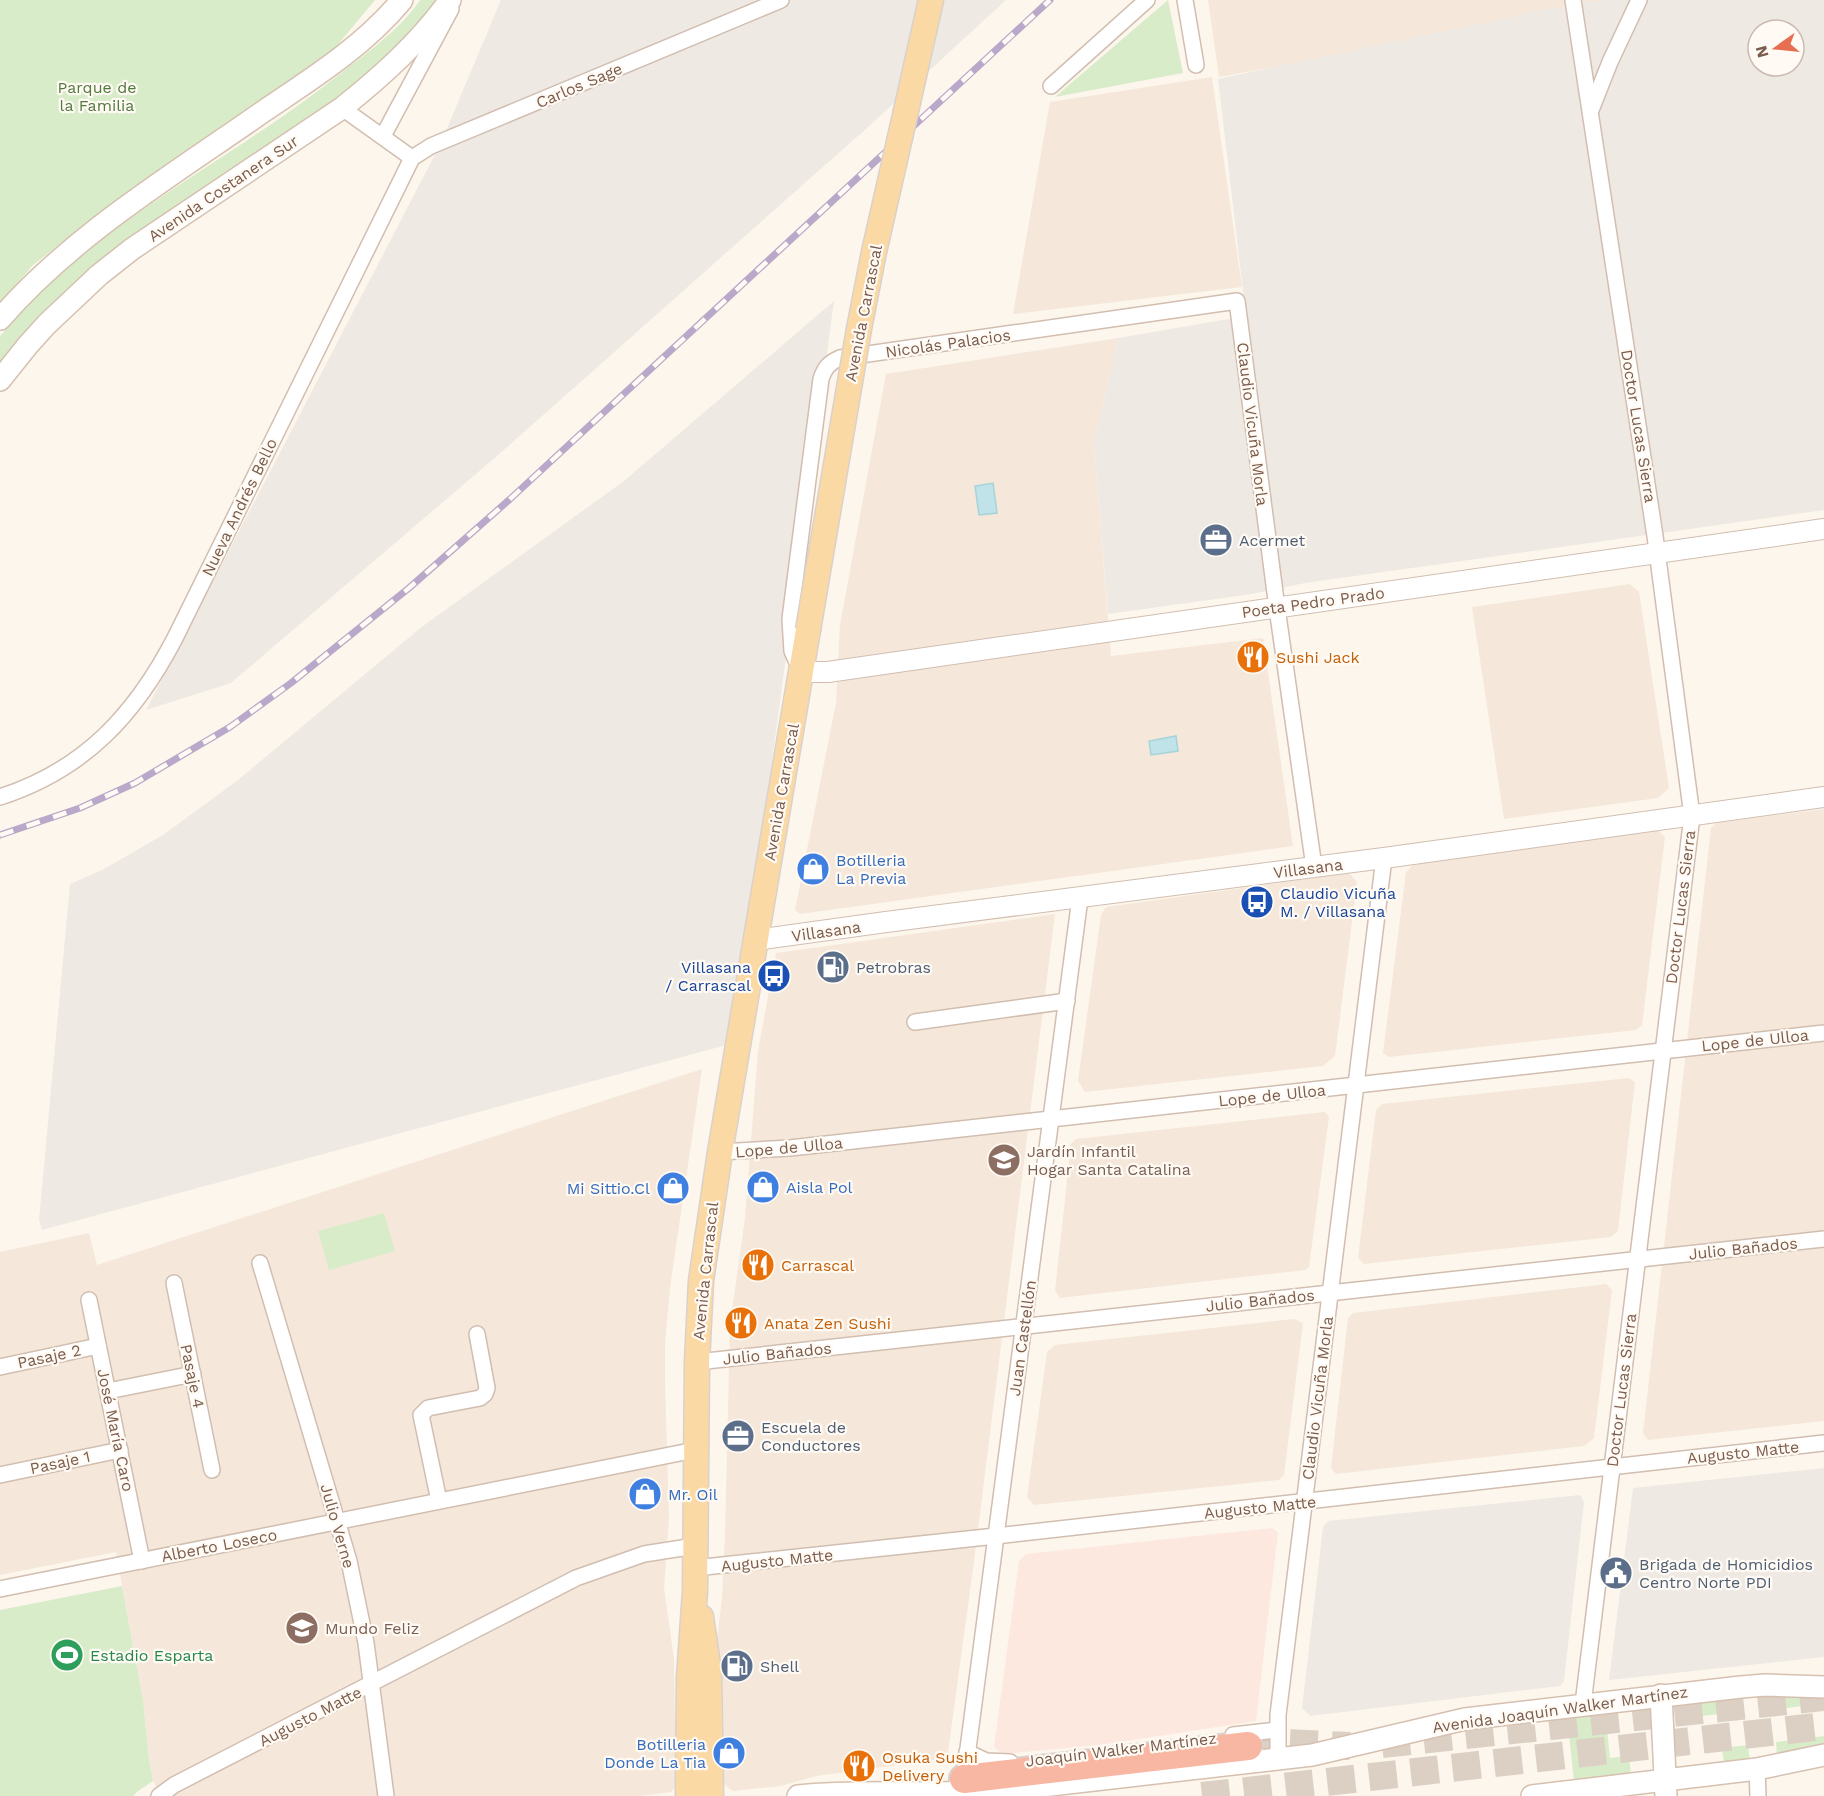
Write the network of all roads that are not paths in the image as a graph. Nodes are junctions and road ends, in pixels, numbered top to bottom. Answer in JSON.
{"nodes":[{"id":1,"x":402,"y":0,"type":"edge"},
{"id":2,"x":450,"y":0,"type":"edge"},
{"id":3,"x":456,"y":0,"type":"edge"},
{"id":4,"x":782,"y":0,"type":"edge"},
{"id":5,"x":931,"y":0,"type":"edge"},
{"id":6,"x":1147,"y":0,"type":"edge"},
{"id":7,"x":1185,"y":0,"type":"edge"},
{"id":8,"x":1573,"y":0,"type":"edge"},
{"id":9,"x":1639,"y":0,"type":"edge"},
{"id":10,"x":1196,"y":65,"type":"dead end"},
{"id":11,"x":1051,"y":86,"type":"dead end"},
{"id":12,"x":342,"y":108,"type":"junction"},
{"id":13,"x":1590,"y":113,"type":"junction"},
{"id":14,"x":383,"y":136,"type":"junction"},
{"id":15,"x":412,"y":159,"type":"junction"},
{"id":16,"x":1237,"y":301,"type":"joint"},
{"id":17,"x":0,"y":319,"type":"edge"},
{"id":18,"x":0,"y":380,"type":"edge"},
{"id":19,"x":1824,"y":529,"type":"edge"},
{"id":20,"x":1658,"y":552,"type":"junction"},
{"id":21,"x":1277,"y":608,"type":"junction"},
{"id":22,"x":801,"y":672,"type":"junction"},
{"id":23,"x":0,"y":797,"type":"edge"},
{"id":24,"x":1824,"y":797,"type":"edge"},
{"id":25,"x":1692,"y":816,"type":"junction"},
{"id":26,"x":1384,"y":858,"type":"junction"},
{"id":27,"x":1314,"y":867,"type":"junction"},
{"id":28,"x":1080,"y":898,"type":"junction"},
{"id":29,"x":756,"y":940,"type":"junction"},
{"id":30,"x":1067,"y":1001,"type":"junction"},
{"id":31,"x":915,"y":1022,"type":"dead end"},
{"id":32,"x":1824,"y":1033,"type":"edge"},
{"id":33,"x":1662,"y":1050,"type":"junction"},
{"id":34,"x":1355,"y":1086,"type":"junction"},
{"id":35,"x":1051,"y":1120,"type":"junction"},
{"id":36,"x":720,"y":1152,"type":"junction"},
{"id":37,"x":1824,"y":1239,"type":"edge"},
{"id":38,"x":1637,"y":1259,"type":"junction"},
{"id":39,"x":260,"y":1263,"type":"dead end"},
{"id":40,"x":174,"y":1283,"type":"dead end"},
{"id":41,"x":1330,"y":1292,"type":"junction"},
{"id":42,"x":89,"y":1300,"type":"dead end"},
{"id":43,"x":1024,"y":1325,"type":"junction"},
{"id":44,"x":477,"y":1334,"type":"dead end"},
{"id":45,"x":98,"y":1346,"type":"junction"},
{"id":46,"x":697,"y":1362,"type":"junction"},
{"id":47,"x":0,"y":1367,"type":"edge"},
{"id":48,"x":193,"y":1374,"type":"junction"},
{"id":49,"x":108,"y":1391,"type":"junction"},
{"id":50,"x":1824,"y":1443,"type":"edge"},
{"id":51,"x":120,"y":1450,"type":"junction"},
{"id":52,"x":695,"y":1450,"type":"junction"},
{"id":53,"x":1612,"y":1467,"type":"junction"},
{"id":54,"x":212,"y":1470,"type":"dead end"},
{"id":55,"x":0,"y":1475,"type":"edge"},
{"id":56,"x":439,"y":1501,"type":"junction"},
{"id":57,"x":1304,"y":1502,"type":"junction"},
{"id":58,"x":338,"y":1522,"type":"junction"},
{"id":59,"x":996,"y":1536,"type":"junction"},
{"id":60,"x":142,"y":1561,"type":"junction"},
{"id":61,"x":695,"y":1568,"type":"junction"},
{"id":62,"x":0,"y":1589,"type":"edge"},
{"id":63,"x":371,"y":1684,"type":"junction"},
{"id":64,"x":1824,"y":1687,"type":"edge"},
{"id":65,"x":1661,"y":1695,"type":"junction"},
{"id":66,"x":1583,"y":1704,"type":"junction"},
{"id":67,"x":1277,"y":1730,"type":"junction"},
{"id":68,"x":1248,"y":1746,"type":"tunnel mouth"},
{"id":69,"x":1824,"y":1755,"type":"edge"},
{"id":70,"x":1278,"y":1758,"type":"junction"},
{"id":71,"x":966,"y":1765,"type":"junction"},
{"id":72,"x":1756,"y":1769,"type":"junction"},
{"id":73,"x":1666,"y":1788,"type":"edge"},
{"id":74,"x":830,"y":1793,"type":"junction"},
{"id":75,"x":159,"y":1796,"type":"edge"},
{"id":76,"x":386,"y":1796,"type":"edge"},
{"id":77,"x":688,"y":1796,"type":"edge"},
{"id":78,"x":711,"y":1796,"type":"edge"},
{"id":79,"x":798,"y":1796,"type":"edge"},
{"id":80,"x":1532,"y":1796,"type":"edge"},
{"id":81,"x":1758,"y":1796,"type":"edge"}],
"edges":[{"from":1,"to":17,"type":"main road"},
{"from":2,"to":12,"type":"main road","name":"Avenida Costanera Sur"},
{"from":3,"to":14,"type":"street"},
{"from":4,"to":15,"type":"street","name":"Carlos Sage"},
{"from":5,"to":22,"type":"main road","name":"Avenida Carrascal","bridge":true},
{"from":6,"to":11,"type":"street"},
{"from":7,"to":10,"type":"street"},
{"from":8,"to":13,"type":"street","name":"Doctor Lucas Sierra"},
{"from":9,"to":13,"type":"street","name":"Doctor Lucas Sierra"},
{"from":12,"to":14,"type":"street"},
{"from":12,"to":18,"type":"main road","name":"Avenida Costanera Sur"},
{"from":13,"to":20,"type":"street","name":"Doctor Lucas Sierra"},
{"from":14,"to":15,"type":"street"},
{"from":15,"to":23,"type":"street","name":"Nueva Andrés Bello"},
{"from":16,"to":21,"type":"street","name":"Claudio Vicuña Morla"},
{"from":16,"to":22,"type":"street","name":"Nicolás Palacios"},
{"from":19,"to":20,"type":"street","name":"Poeta Pedro Prado"},
{"from":20,"to":21,"type":"street","name":"Poeta Pedro Prado"},
{"from":20,"to":25,"type":"street","name":"Doctor Lucas Sierra"},
{"from":21,"to":22,"type":"street","name":"Poeta Pedro Prado"},
{"from":21,"to":27,"type":"street","name":"Claudio Vicuña Morla"},
{"from":22,"to":29,"type":"main road","name":"Avenida Carrascal"},
{"from":24,"to":25,"type":"street","name":"Villasana"},
{"from":25,"to":26,"type":"street","name":"Villasana"},
{"from":25,"to":33,"type":"street","name":"Doctor Lucas Sierra"},
{"from":26,"to":27,"type":"street","name":"Villasana"},
{"from":26,"to":34,"type":"street","name":"Claudio Vicuña Morla"},
{"from":27,"to":28,"type":"street","name":"Villasana"},
{"from":28,"to":29,"type":"street","name":"Villasana"},
{"from":28,"to":30,"type":"street","name":"Juan Castellón"},
{"from":29,"to":36,"type":"main road","name":"Avenida Carrascal"},
{"from":30,"to":31,"type":"street"},
{"from":30,"to":35,"type":"street","name":"Juan Castellón"},
{"from":32,"to":33,"type":"street","name":"Lope de Ulloa"},
{"from":33,"to":34,"type":"street","name":"Lope de Ulloa"},
{"from":33,"to":38,"type":"street","name":"Doctor Lucas Sierra"},
{"from":34,"to":35,"type":"street","name":"Lope de Ulloa"},
{"from":34,"to":41,"type":"street","name":"Claudio Vicuña Morla"},
{"from":35,"to":36,"type":"street","name":"Lope de Ulloa"},
{"from":35,"to":43,"type":"street","name":"Juan Castellón"},
{"from":36,"to":46,"type":"main road","name":"Avenida Carrascal"},
{"from":37,"to":38,"type":"street","name":"Julio Bañados"},
{"from":38,"to":41,"type":"street","name":"Julio Bañados"},
{"from":38,"to":53,"type":"street","name":"Doctor Lucas Sierra"},
{"from":39,"to":58,"type":"street","name":"Julio Verne"},
{"from":40,"to":48,"type":"street","name":"Pasaje 4"},
{"from":41,"to":43,"type":"street","name":"Julio Bañados"},
{"from":41,"to":57,"type":"street","name":"Claudio Vicuña Morla"},
{"from":42,"to":45,"type":"street","name":"José María Caro"},
{"from":43,"to":46,"type":"street","name":"Julio Bañados"},
{"from":43,"to":59,"type":"street","name":"Juan Castellón"},
{"from":44,"to":56,"type":"street"},
{"from":45,"to":47,"type":"street","name":"Pasaje 2"},
{"from":45,"to":49,"type":"street","name":"José María Caro"},
{"from":46,"to":52,"type":"main road","name":"Avenida Carrascal"},
{"from":48,"to":49,"type":"street"},
{"from":48,"to":54,"type":"street","name":"Pasaje 4"},
{"from":49,"to":51,"type":"street","name":"José María Caro"},
{"from":50,"to":53,"type":"street","name":"Augusto Matte"},
{"from":51,"to":55,"type":"street","name":"Pasaje 1"},
{"from":51,"to":60,"type":"street","name":"José María Caro"},
{"from":52,"to":56,"type":"street","name":"Alberto Loseco"},
{"from":52,"to":61,"type":"main road","name":"Avenida Carrascal"},
{"from":53,"to":57,"type":"street","name":"Augusto Matte"},
{"from":53,"to":66,"type":"street","name":"Doctor Lucas Sierra"},
{"from":56,"to":58,"type":"street","name":"Alberto Loseco"},
{"from":57,"to":59,"type":"street","name":"Augusto Matte"},
{"from":57,"to":67,"type":"street","name":"Claudio Vicuña Morla"},
{"from":58,"to":60,"type":"street","name":"Alberto Loseco"},
{"from":58,"to":63,"type":"street","name":"Julio Verne"},
{"from":59,"to":61,"type":"street","name":"Augusto Matte"},
{"from":59,"to":71,"type":"street","name":"Juan Castellón"},
{"from":60,"to":62,"type":"street","name":"Alberto Loseco"},
{"from":61,"to":63,"type":"street","name":"Augusto Matte"},
{"from":61,"to":77,"type":"main road","name":"Avenida Carrascal"},
{"from":61,"to":78,"type":"main road","name":"Avenida Carrascal"},
{"from":63,"to":75,"type":"street","name":"Augusto Matte"},
{"from":63,"to":76,"type":"street","name":"Julio Verne"},
{"from":64,"to":65,"type":"main road","name":"Avenida Joaquín Walker Martínez"},
{"from":65,"to":66,"type":"main road","name":"Avenida Joaquín Walker Martínez"},
{"from":65,"to":73,"type":"main road"},
{"from":66,"to":70,"type":"main road","name":"Avenida Joaquín Walker Martínez"},
{"from":67,"to":70,"type":"street","name":"Claudio Vicuña Morla"},
{"from":67,"to":71,"type":"street","name":"Joaquín Walker Martínez"},
{"from":68,"to":71,"type":"highway"},
{"from":69,"to":72,"type":"main road"},
{"from":70,"to":74,"type":"main road","name":"Avenida Joaquín Walker Martínez"},
{"from":71,"to":74,"type":"main road"},
{"from":72,"to":73,"type":"main road"},
{"from":72,"to":81,"type":"street"},
{"from":73,"to":80,"type":"main road"},
{"from":74,"to":79,"type":"main road","name":"Avenida Joaquín Walker Martínez"}]}
